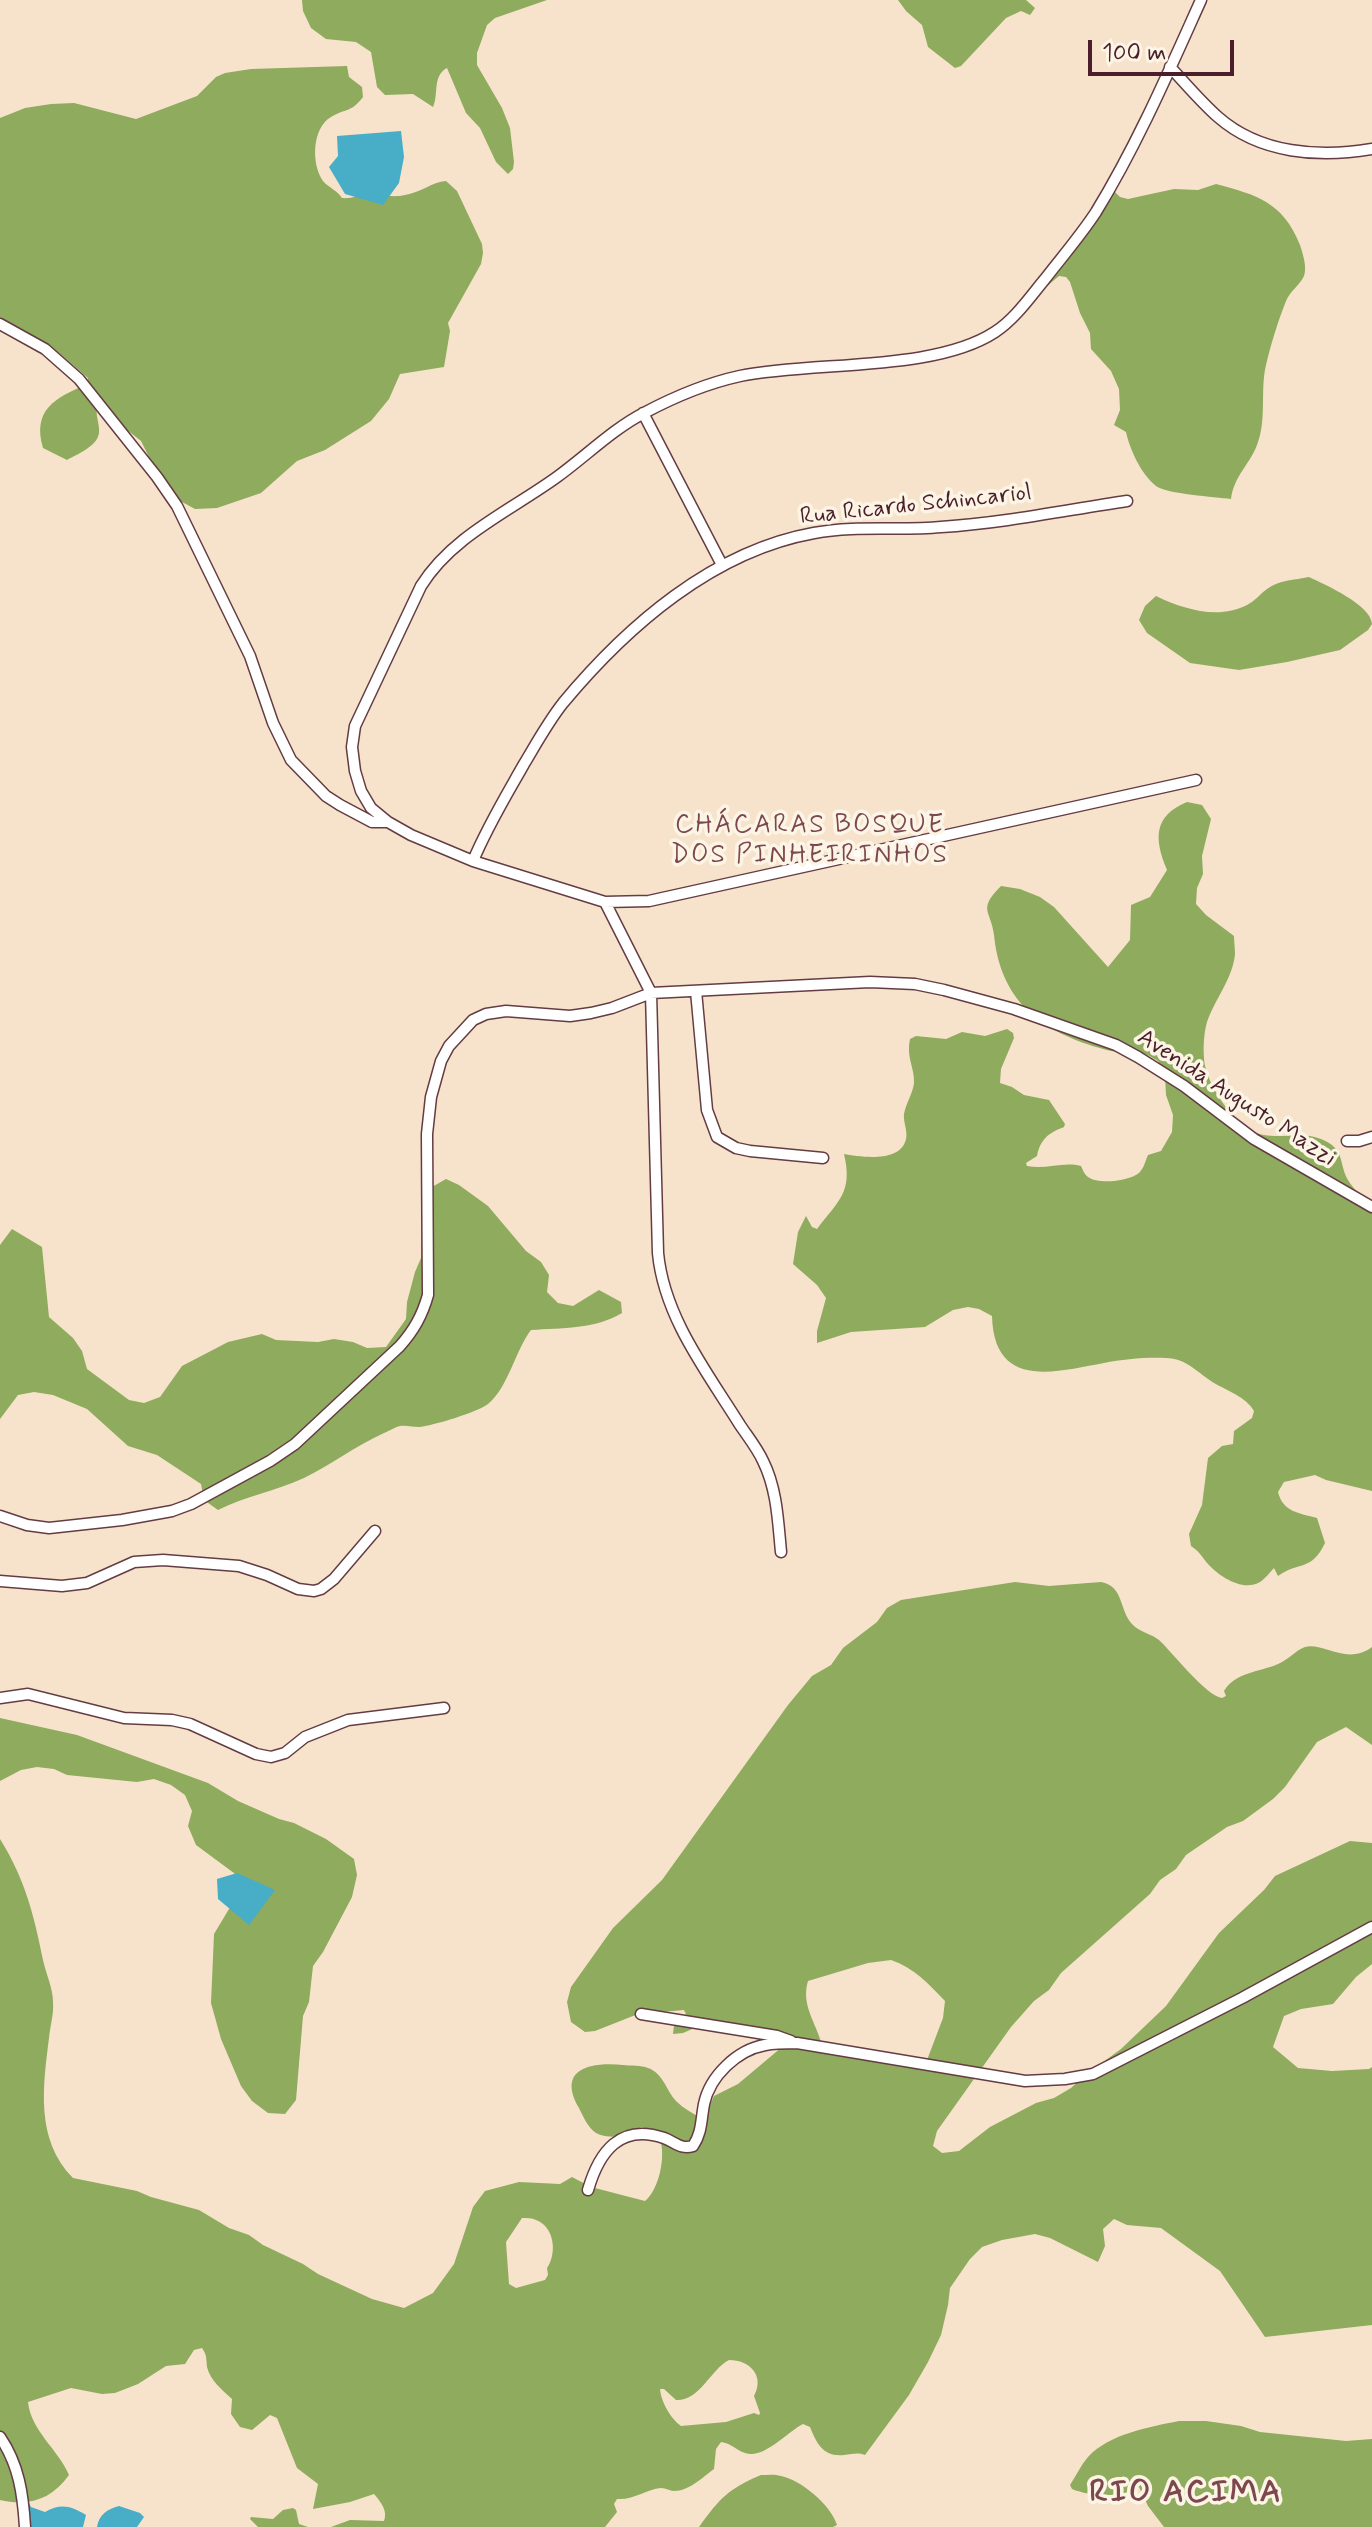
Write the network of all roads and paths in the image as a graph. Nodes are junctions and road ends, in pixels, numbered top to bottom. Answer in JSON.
{"nodes":[{"id":1,"x":1201,"y":0,"type":"edge"},
{"id":2,"x":1170,"y":67,"type":"junction"},
{"id":3,"x":1372,"y":149,"type":"edge"},
{"id":4,"x":0,"y":324,"type":"edge"},
{"id":5,"x":643,"y":413,"type":"junction"},
{"id":6,"x":1127,"y":501,"type":"dead end"},
{"id":7,"x":722,"y":565,"type":"junction"},
{"id":8,"x":1196,"y":780,"type":"dead end"},
{"id":9,"x":388,"y":822,"type":"junction"},
{"id":10,"x":473,"y":861,"type":"junction"},
{"id":11,"x":605,"y":902,"type":"junction"},
{"id":12,"x":696,"y":991,"type":"junction"},
{"id":13,"x":651,"y":993,"type":"junction"},
{"id":14,"x":1372,"y":1137,"type":"edge"},
{"id":15,"x":1347,"y":1141,"type":"dead end"},
{"id":16,"x":823,"y":1158,"type":"dead end"},
{"id":17,"x":1372,"y":1207,"type":"edge"},
{"id":18,"x":0,"y":1516,"type":"edge"},
{"id":19,"x":375,"y":1531,"type":"dead end"},
{"id":20,"x":781,"y":1552,"type":"dead end"},
{"id":21,"x":0,"y":1581,"type":"edge"},
{"id":22,"x":0,"y":1698,"type":"edge"},
{"id":23,"x":444,"y":1708,"type":"dead end"},
{"id":24,"x":1372,"y":1927,"type":"edge"},
{"id":25,"x":641,"y":2014,"type":"dead end"},
{"id":26,"x":797,"y":2043,"type":"junction"},
{"id":27,"x":588,"y":2190,"type":"dead end"},
{"id":28,"x":0,"y":2437,"type":"edge"},
{"id":29,"x":25,"y":2527,"type":"edge"}],
"edges":[{"from":1,"to":2,"type":"street"},
{"from":2,"to":3,"type":"street"},
{"from":2,"to":5,"type":"street"},
{"from":4,"to":9,"type":"street"},
{"from":5,"to":7,"type":"street"},
{"from":5,"to":9,"type":"street"},
{"from":6,"to":7,"type":"street","name":"Rua Ricardo Schincariol"},
{"from":7,"to":10,"type":"street","name":"Rua Ricardo Schincariol"},
{"from":8,"to":11,"type":"street"},
{"from":9,"to":10,"type":"street"},
{"from":10,"to":11,"type":"street"},
{"from":11,"to":13,"type":"street"},
{"from":12,"to":13,"type":"street","name":"Avenida Augusto Mazzi"},
{"from":12,"to":16,"type":"street"},
{"from":12,"to":17,"type":"street","name":"Avenida Augusto Mazzi"},
{"from":13,"to":18,"type":"street","name":"Avenida Augusto Mazzi"},
{"from":13,"to":20,"type":"street"},
{"from":14,"to":15,"type":"street"},
{"from":19,"to":21,"type":"street"},
{"from":22,"to":23,"type":"street"},
{"from":24,"to":26,"type":"street"},
{"from":25,"to":26,"type":"street"},
{"from":26,"to":27,"type":"street"},
{"from":28,"to":29,"type":"street"}]}
